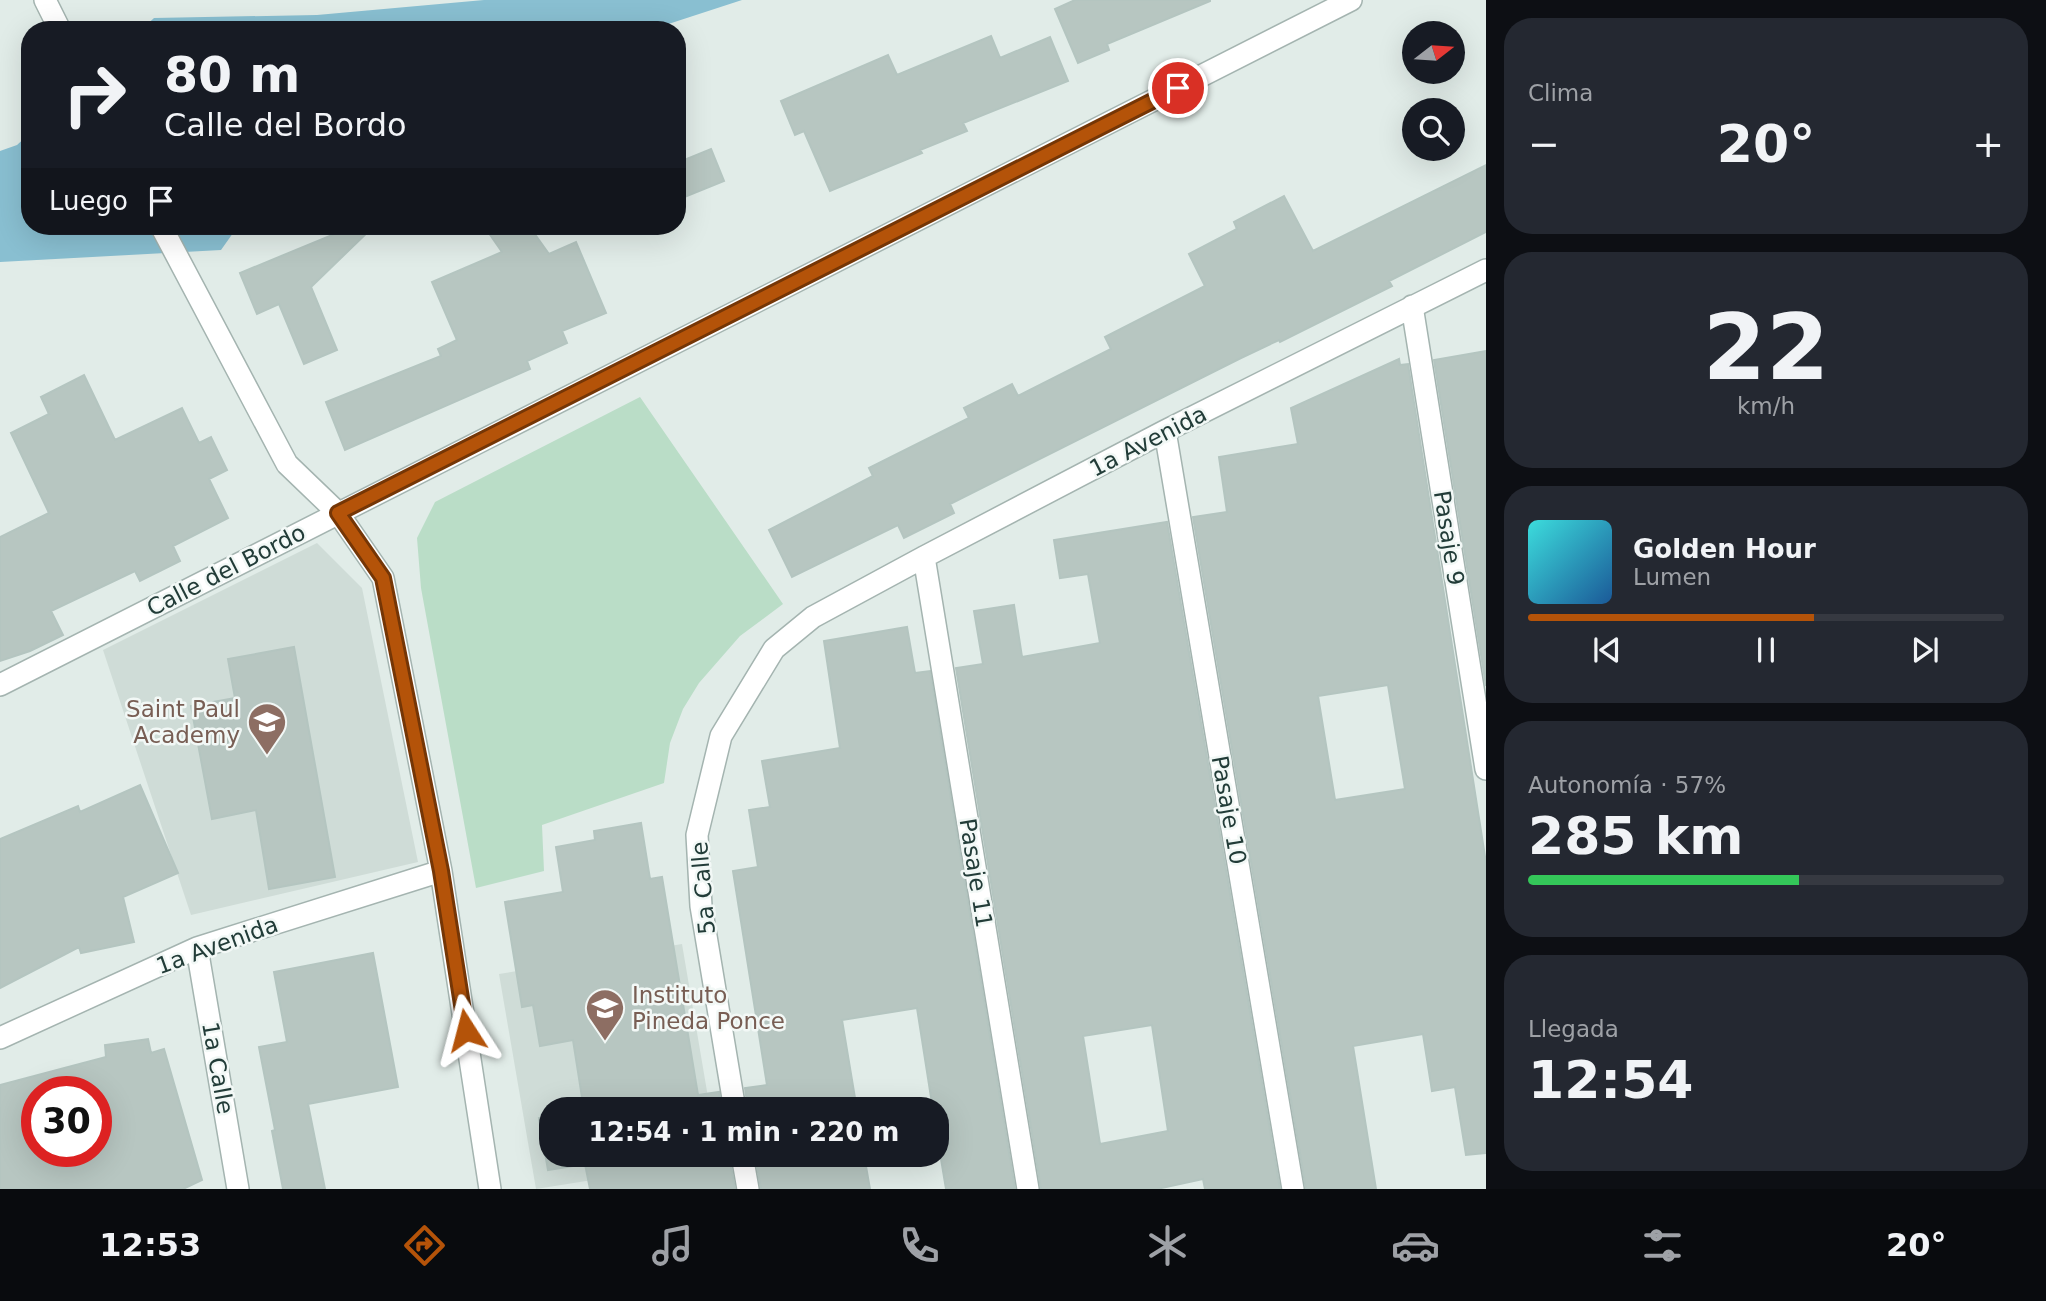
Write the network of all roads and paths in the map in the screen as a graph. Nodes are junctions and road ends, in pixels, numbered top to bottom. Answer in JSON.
{"nodes":[{"id":1,"x":45,"y":0,"type":"edge"},
{"id":2,"x":1351,"y":0,"type":"edge"},
{"id":3,"x":56,"y":21,"type":"edge"},
{"id":4,"x":166,"y":235,"type":"edge"},
{"id":5,"x":1486,"y":270,"type":"edge"},
{"id":6,"x":1412,"y":306,"type":"junction"},
{"id":7,"x":1165,"y":431,"type":"junction"},
{"id":8,"x":338,"y":513,"type":"junction"},
{"id":9,"x":924,"y":557,"type":"junction"},
{"id":10,"x":813,"y":617,"type":"joint"},
{"id":11,"x":0,"y":685,"type":"edge"},
{"id":12,"x":1481,"y":705,"type":"edge"},
{"id":13,"x":1486,"y":769,"type":"edge"},
{"id":14,"x":441,"y":871,"type":"junction"},
{"id":15,"x":197,"y":948,"type":"junction"},
{"id":16,"x":0,"y":1038,"type":"edge"},
{"id":17,"x":733,"y":1097,"type":"edge"},
{"id":18,"x":744,"y":1167,"type":"edge"},
{"id":19,"x":238,"y":1189,"type":"edge"},
{"id":20,"x":491,"y":1189,"type":"edge"},
{"id":21,"x":748,"y":1189,"type":"edge"},
{"id":22,"x":1028,"y":1189,"type":"edge"},
{"id":23,"x":1293,"y":1189,"type":"edge"}],
"edges":[{"from":1,"to":3,"type":"street"},
{"from":2,"to":8,"type":"street","name":"Calle del Bordo"},
{"from":4,"to":8,"type":"street"},
{"from":5,"to":6,"type":"street","name":"1a Avenida"},
{"from":6,"to":7,"type":"street","name":"1a Avenida"},
{"from":6,"to":12,"type":"street","name":"Pasaje 9"},
{"from":7,"to":9,"type":"street","name":"1a Avenida"},
{"from":7,"to":23,"type":"street","name":"Pasaje 10"},
{"from":8,"to":11,"type":"street","name":"Calle del Bordo"},
{"from":8,"to":14,"type":"street"},
{"from":9,"to":10,"type":"street","name":"1a Avenida"},
{"from":9,"to":22,"type":"street","name":"Pasaje 11"},
{"from":10,"to":17,"type":"street","name":"5a Calle"},
{"from":12,"to":13,"type":"street","name":"Pasaje 9"},
{"from":14,"to":15,"type":"street","name":"1a Avenida"},
{"from":14,"to":20,"type":"street"},
{"from":15,"to":16,"type":"street","name":"1a Avenida"},
{"from":15,"to":19,"type":"street","name":"1a Calle"},
{"from":18,"to":21,"type":"street"}]}
